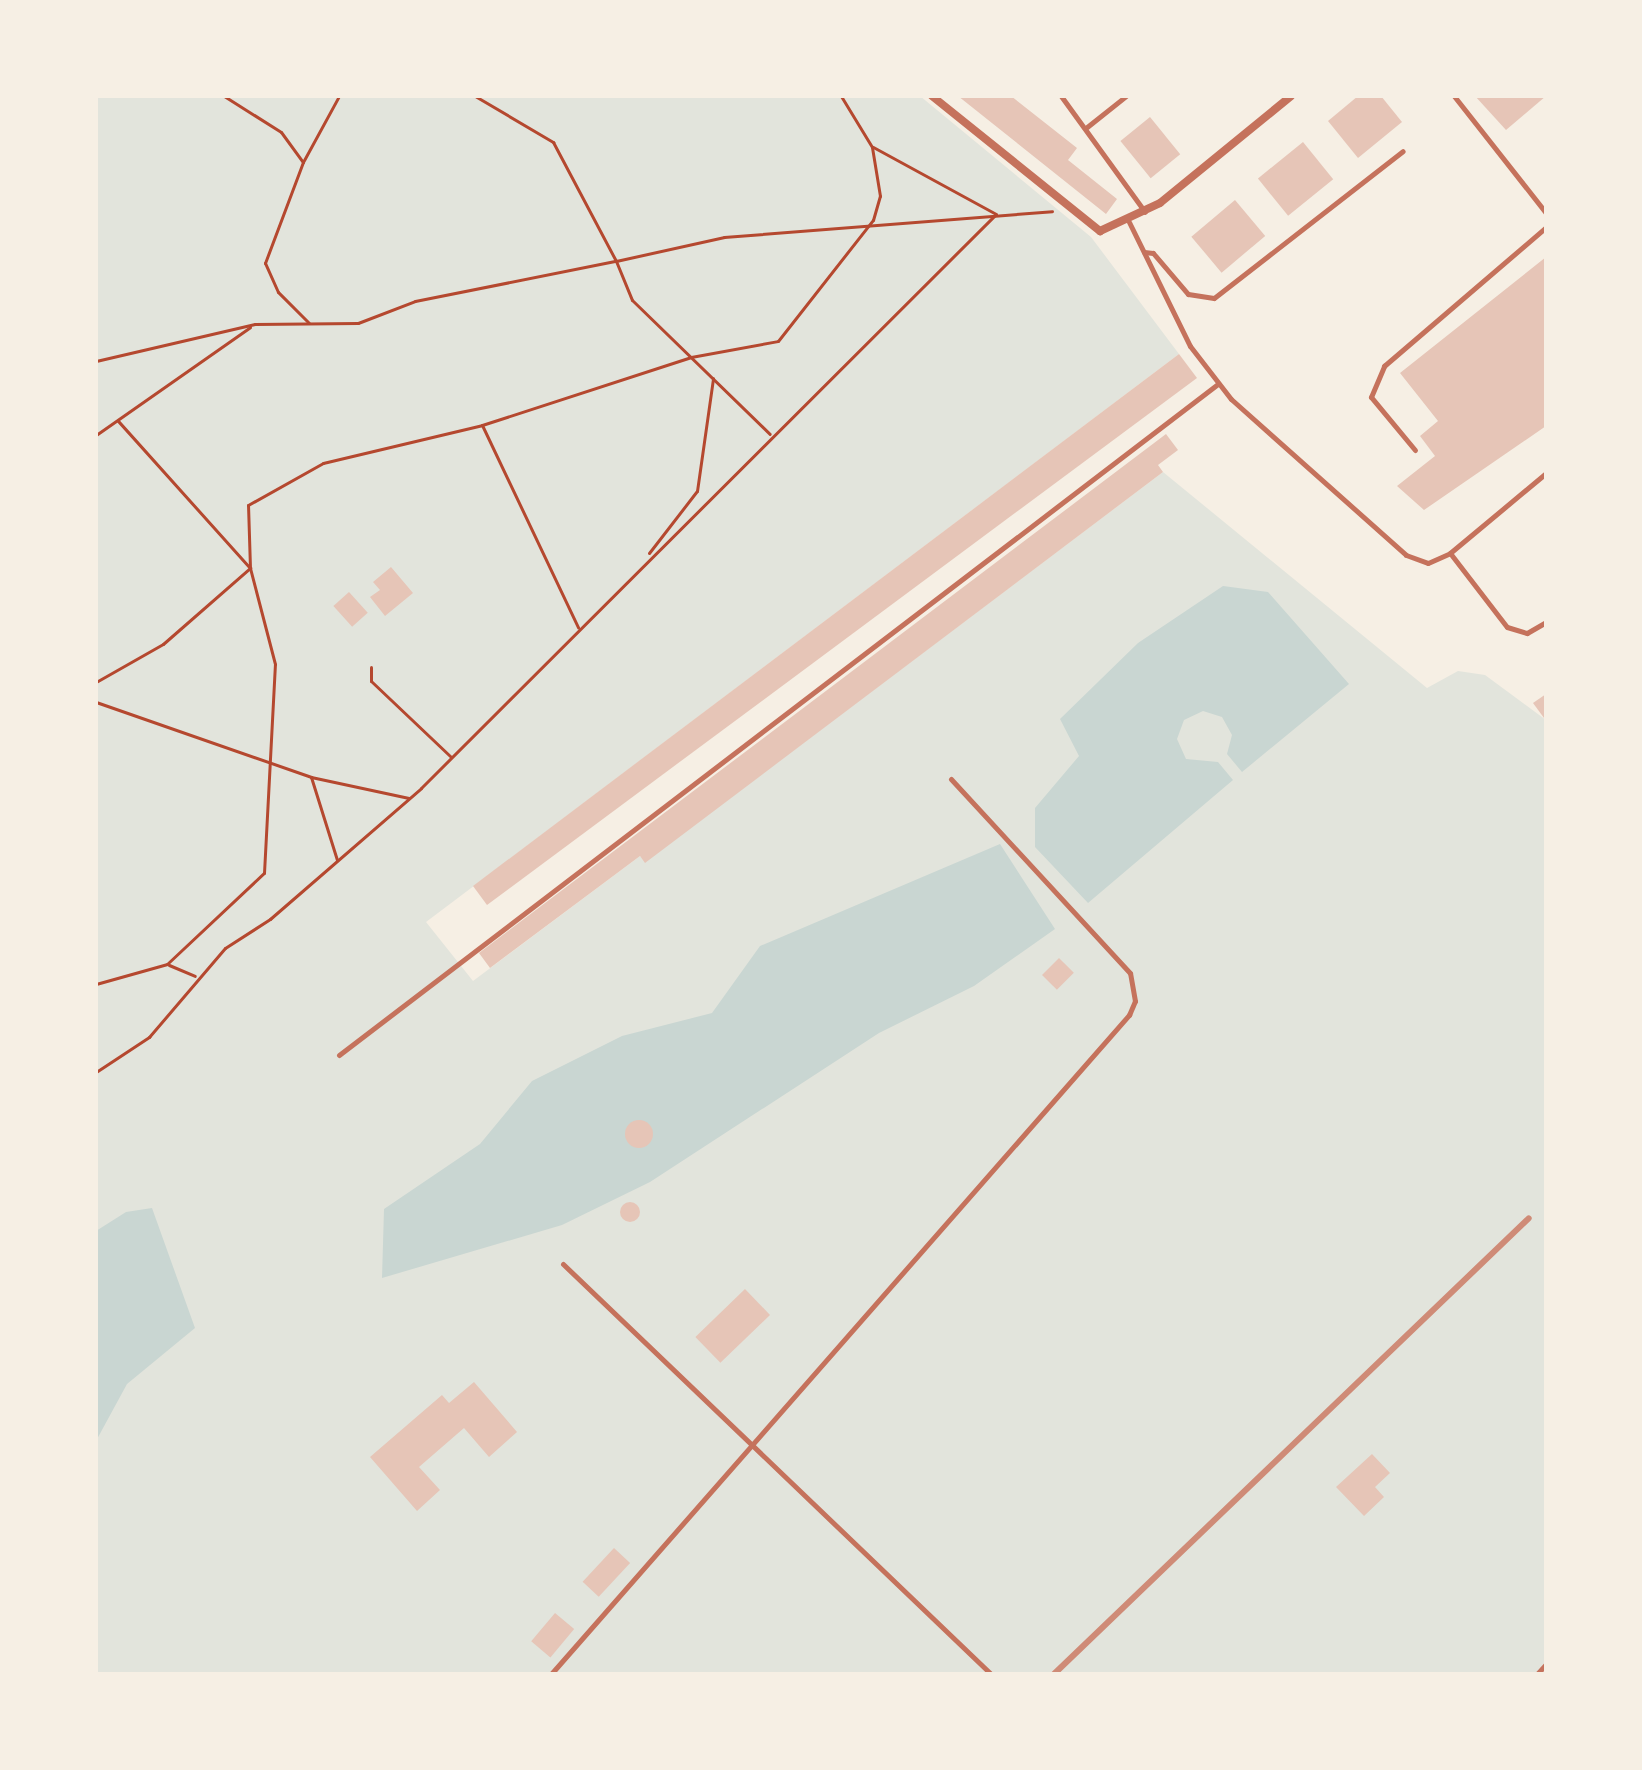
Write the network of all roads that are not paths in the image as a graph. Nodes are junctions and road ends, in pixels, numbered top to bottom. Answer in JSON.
{"nodes":[{"id":1,"x":932,"y":96,"type":"edge"},
{"id":2,"x":1061,"y":96,"type":"edge"},
{"id":3,"x":1126,"y":96,"type":"edge"},
{"id":4,"x":1291,"y":96,"type":"edge"},
{"id":5,"x":1454,"y":96,"type":"edge"},
{"id":6,"x":1087,"y":127,"type":"junction"},
{"id":7,"x":1403,"y":151,"type":"dead end"},
{"id":8,"x":1146,"y":212,"type":"junction"},
{"id":9,"x":1546,"y":213,"type":"edge"},
{"id":10,"x":1129,"y":222,"type":"junction"},
{"id":11,"x":1546,"y":227,"type":"edge"},
{"id":12,"x":1144,"y":252,"type":"junction"},
{"id":13,"x":1218,"y":384,"type":"junction"},
{"id":14,"x":1415,"y":450,"type":"dead end"},
{"id":15,"x":1546,"y":473,"type":"edge"},
{"id":16,"x":1450,"y":553,"type":"junction"},
{"id":17,"x":1546,"y":622,"type":"edge"},
{"id":18,"x":951,"y":779,"type":"dead end"},
{"id":19,"x":339,"y":1055,"type":"dead end"},
{"id":20,"x":563,"y":1264,"type":"dead end"},
{"id":21,"x":755,"y":1449,"type":"junction"},
{"id":22,"x":1546,"y":1664,"type":"edge"},
{"id":23,"x":551,"y":1674,"type":"edge"},
{"id":24,"x":991,"y":1674,"type":"edge"},
{"id":25,"x":1537,"y":1674,"type":"edge"}],
"edges":[{"from":1,"to":10,"type":"street"},
{"from":2,"to":6,"type":"lane"},
{"from":3,"to":6,"type":"lane"},
{"from":4,"to":8,"type":"street"},
{"from":5,"to":9,"type":"lane"},
{"from":6,"to":8,"type":"lane"},
{"from":7,"to":12,"type":"lane"},
{"from":8,"to":10,"type":"street"},
{"from":10,"to":12,"type":"lane"},
{"from":11,"to":14,"type":"lane"},
{"from":12,"to":13,"type":"lane"},
{"from":13,"to":16,"type":"lane"},
{"from":13,"to":19,"type":"lane"},
{"from":15,"to":16,"type":"lane"},
{"from":16,"to":17,"type":"lane"},
{"from":18,"to":21,"type":"lane"},
{"from":20,"to":21,"type":"lane"},
{"from":21,"to":23,"type":"lane"},
{"from":21,"to":24,"type":"lane"},
{"from":22,"to":25,"type":"lane"}]}
